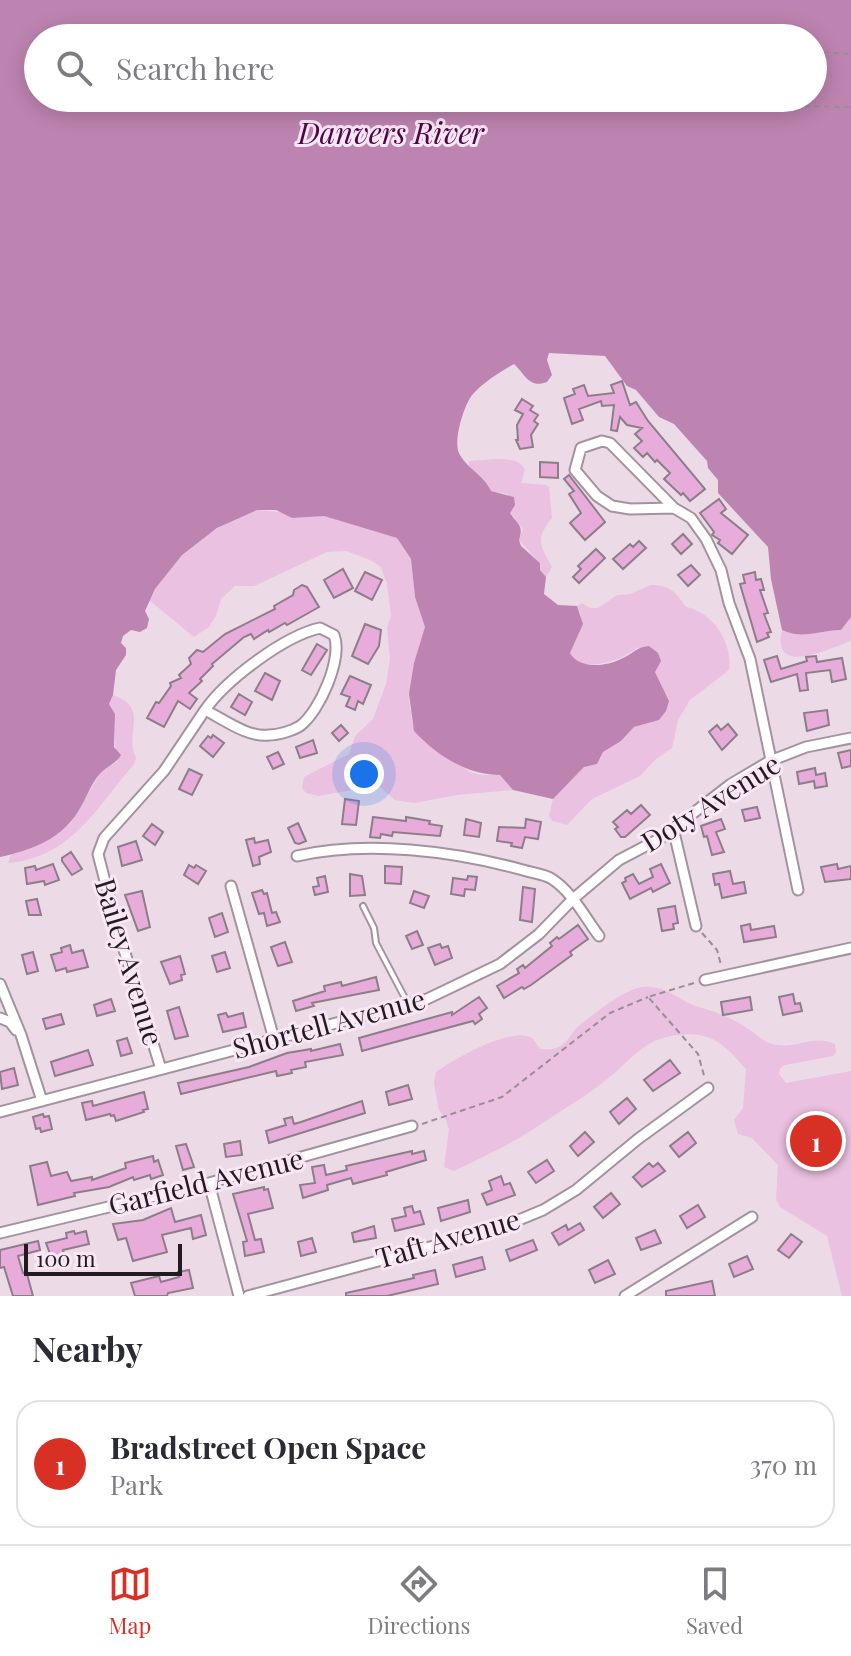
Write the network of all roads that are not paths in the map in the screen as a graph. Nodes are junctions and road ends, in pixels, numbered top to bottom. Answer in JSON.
{"nodes":[{"id":1,"x":674,"y":508,"type":"junction"},
{"id":2,"x":205,"y":710,"type":"junction"},
{"id":3,"x":851,"y":738,"type":"edge"},
{"id":4,"x":770,"y":761,"type":"junction"},
{"id":5,"x":673,"y":828,"type":"junction"},
{"id":6,"x":297,"y":856,"type":"dead end"},
{"id":7,"x":619,"y":860,"type":"joint"},
{"id":8,"x":231,"y":886,"type":"dead end"},
{"id":9,"x":798,"y":890,"type":"dead end"},
{"id":10,"x":573,"y":899,"type":"junction"},
{"id":11,"x":363,"y":906,"type":"dead end"},
{"id":12,"x":696,"y":926,"type":"road end"},
{"id":13,"x":599,"y":936,"type":"dead end"},
{"id":14,"x":851,"y":948,"type":"edge"},
{"id":15,"x":705,"y":980,"type":"dead end"},
{"id":16,"x":0,"y":984,"type":"edge"},
{"id":17,"x":408,"y":1004,"type":"junction"},
{"id":18,"x":0,"y":1018,"type":"edge"},
{"id":19,"x":21,"y":1035,"type":"junction"},
{"id":20,"x":274,"y":1039,"type":"junction"},
{"id":21,"x":161,"y":1069,"type":"junction"},
{"id":22,"x":708,"y":1088,"type":"road end"},
{"id":23,"x":42,"y":1101,"type":"junction"},
{"id":24,"x":0,"y":1112,"type":"edge"},
{"id":25,"x":412,"y":1126,"type":"road end"},
{"id":26,"x":209,"y":1183,"type":"junction"},
{"id":27,"x":752,"y":1217,"type":"dead end"},
{"id":28,"x":0,"y":1233,"type":"edge"},
{"id":29,"x":239,"y":1296,"type":"edge"},
{"id":30,"x":248,"y":1296,"type":"edge"},
{"id":31,"x":625,"y":1296,"type":"edge"}],
"edges":[{"from":1,"to":1,"type":"street"},
{"from":1,"to":4,"type":"street"},
{"from":2,"to":2,"type":"street"},
{"from":2,"to":21,"type":"street","name":"Bailey Avenue"},
{"from":3,"to":4,"type":"street","name":"Doty Avenue"},
{"from":4,"to":5,"type":"street","name":"Doty Avenue"},
{"from":4,"to":9,"type":"street"},
{"from":5,"to":7,"type":"street","name":"Doty Avenue"},
{"from":5,"to":12,"type":"street"},
{"from":6,"to":10,"type":"street"},
{"from":7,"to":10,"type":"street","name":"Shortell Avenue"},
{"from":8,"to":20,"type":"street"},
{"from":10,"to":13,"type":"street"},
{"from":10,"to":17,"type":"street","name":"Shortell Avenue"},
{"from":11,"to":17,"type":"lane"},
{"from":14,"to":15,"type":"street"},
{"from":16,"to":19,"type":"street"},
{"from":17,"to":20,"type":"street","name":"Shortell Avenue"},
{"from":18,"to":19,"type":"street"},
{"from":19,"to":23,"type":"street"},
{"from":20,"to":21,"type":"street","name":"Shortell Avenue"},
{"from":21,"to":23,"type":"street","name":"Shortell Avenue"},
{"from":22,"to":30,"type":"street","name":"Taft Avenue"},
{"from":23,"to":24,"type":"street","name":"Shortell Avenue"},
{"from":25,"to":26,"type":"street","name":"Garfield Avenue"},
{"from":26,"to":28,"type":"street","name":"Garfield Avenue"},
{"from":26,"to":29,"type":"street"},
{"from":27,"to":31,"type":"street"}]}
